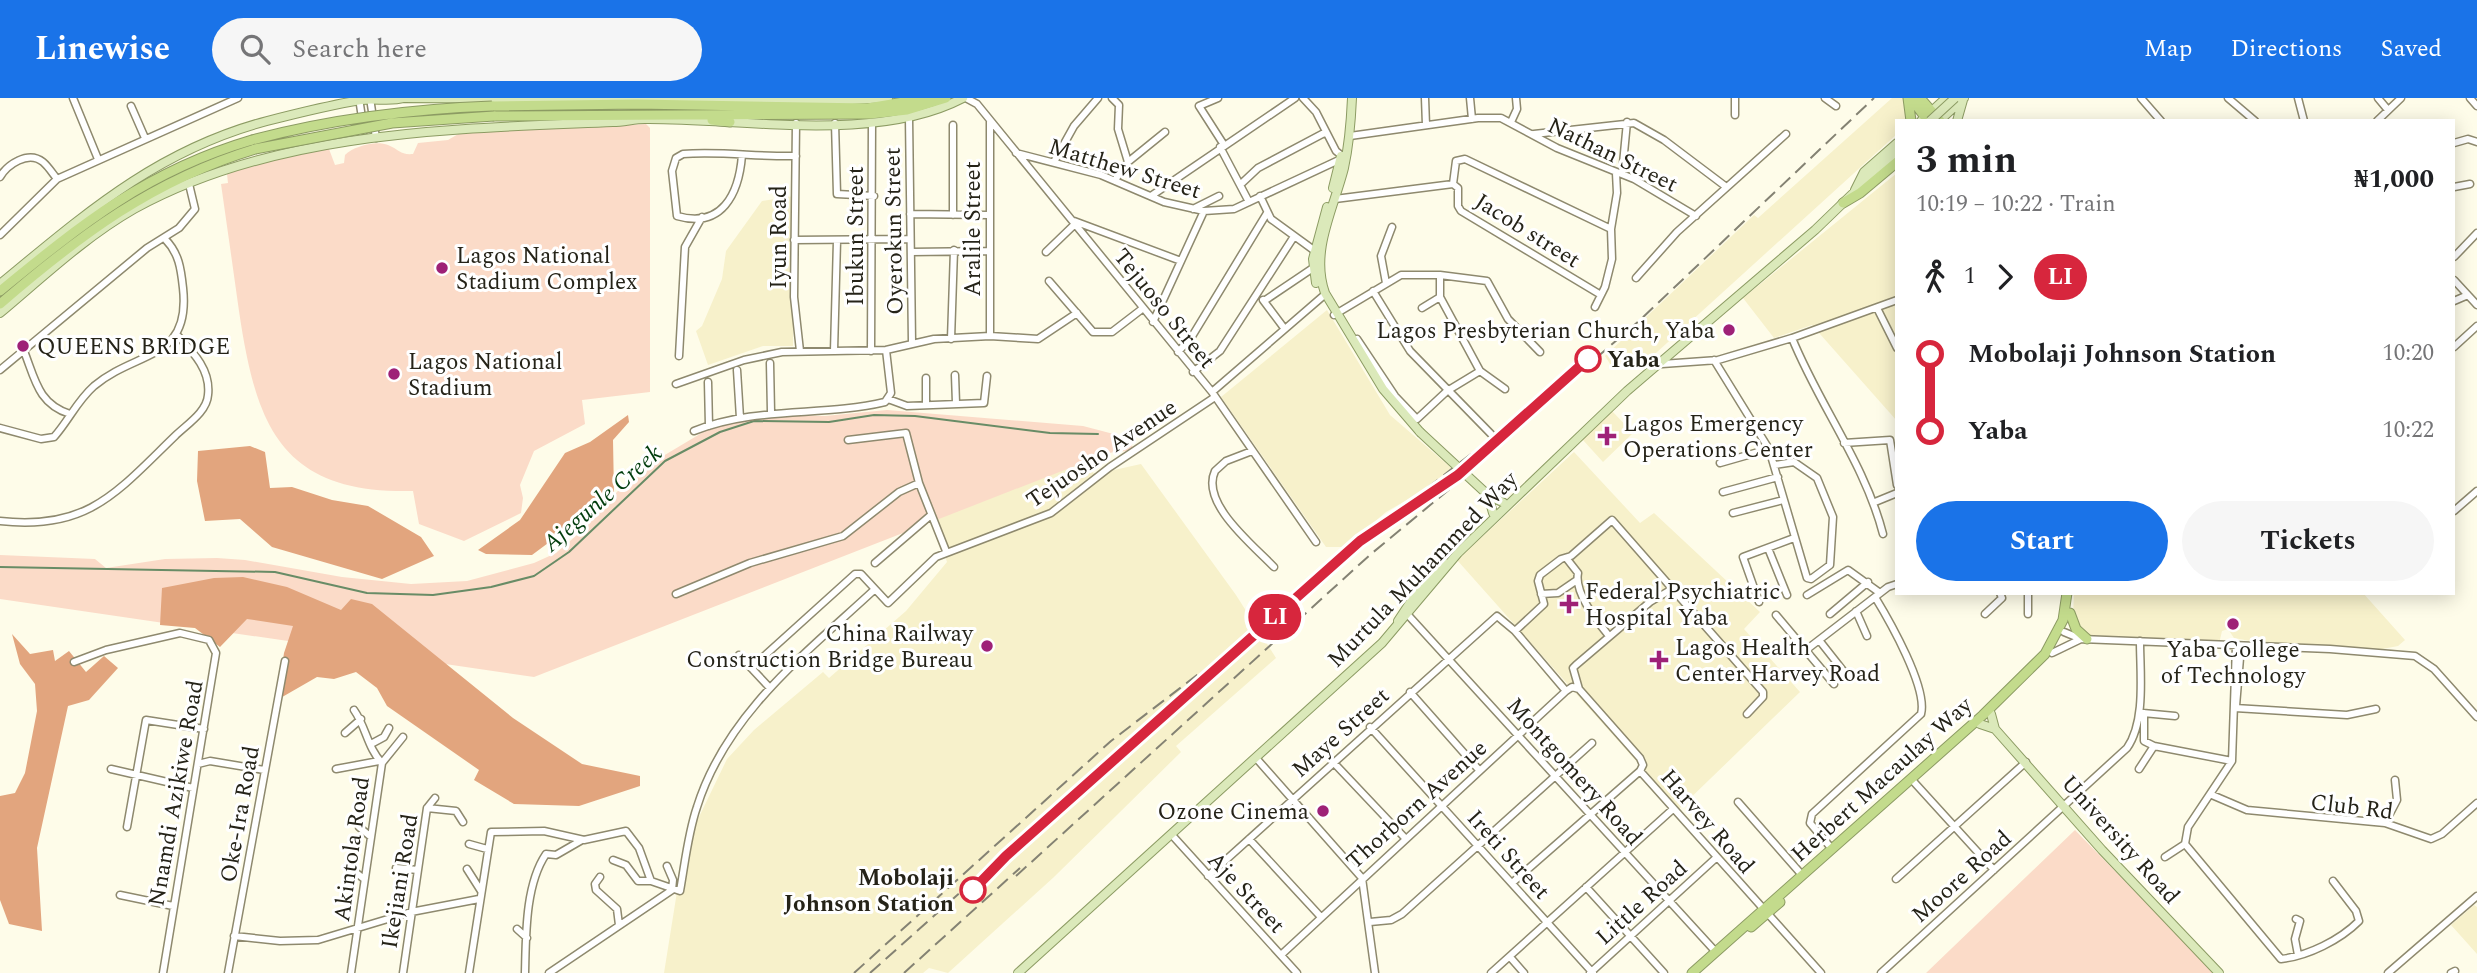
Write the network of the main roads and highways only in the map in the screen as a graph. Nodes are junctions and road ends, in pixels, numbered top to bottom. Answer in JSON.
{"nodes":[{"id":1,"x":334,"y":98,"type":"edge"},
{"id":2,"x":403,"y":98,"type":"edge"},
{"id":3,"x":675,"y":98,"type":"edge"},
{"id":4,"x":888,"y":98,"type":"edge"},
{"id":5,"x":927,"y":98,"type":"edge"},
{"id":6,"x":946,"y":98,"type":"edge"},
{"id":7,"x":965,"y":98,"type":"edge"},
{"id":8,"x":1350,"y":98,"type":"edge"},
{"id":9,"x":1910,"y":98,"type":"edge"},
{"id":10,"x":1920,"y":98,"type":"edge"},
{"id":11,"x":1946,"y":98,"type":"edge"},
{"id":12,"x":1955,"y":98,"type":"edge"},
{"id":13,"x":1964,"y":98,"type":"edge"},
{"id":14,"x":359,"y":99,"type":"edge"},
{"id":15,"x":370,"y":99,"type":"edge"},
{"id":16,"x":715,"y":99,"type":"edge"},
{"id":17,"x":755,"y":99,"type":"edge"},
{"id":18,"x":797,"y":99,"type":"edge"},
{"id":19,"x":834,"y":99,"type":"edge"},
{"id":20,"x":876,"y":99,"type":"edge"},
{"id":21,"x":637,"y":101,"type":"edge"},
{"id":22,"x":580,"y":102,"type":"edge"},
{"id":23,"x":321,"y":108,"type":"junction"},
{"id":24,"x":493,"y":111,"type":"junction"},
{"id":25,"x":668,"y":118,"type":"junction"},
{"id":26,"x":730,"y":118,"type":"junction"},
{"id":27,"x":1927,"y":118,"type":"edge"},
{"id":28,"x":1910,"y":119,"type":"edge"},
{"id":29,"x":1941,"y":119,"type":"edge"},
{"id":30,"x":1958,"y":119,"type":"edge"},
{"id":31,"x":253,"y":144,"type":"junction"},
{"id":32,"x":1895,"y":145,"type":"edge"},
{"id":33,"x":1895,"y":153,"type":"edge"},
{"id":34,"x":1895,"y":164,"type":"edge"},
{"id":35,"x":1854,"y":193,"type":"junction"},
{"id":36,"x":1843,"y":203,"type":"junction"},
{"id":37,"x":0,"y":284,"type":"edge"},
{"id":38,"x":0,"y":291,"type":"edge"},
{"id":39,"x":0,"y":304,"type":"edge"},
{"id":40,"x":0,"y":313,"type":"edge"},
{"id":41,"x":1336,"y":314,"type":"junction"},
{"id":42,"x":1363,"y":355,"type":"junction"},
{"id":43,"x":1627,"y":391,"type":"junction"},
{"id":44,"x":1488,"y":495,"type":"junction"},
{"id":45,"x":1504,"y":503,"type":"junction"},
{"id":46,"x":1493,"y":513,"type":"junction"},
{"id":47,"x":2069,"y":595,"type":"edge"},
{"id":48,"x":2070,"y":595,"type":"edge"},
{"id":49,"x":2070,"y":613,"type":"junction"},
{"id":50,"x":2084,"y":639,"type":"road end"},
{"id":51,"x":1382,"y":643,"type":"junction"},
{"id":52,"x":1991,"y":713,"type":"junction"},
{"id":53,"x":1980,"y":723,"type":"junction"},
{"id":54,"x":1995,"y":729,"type":"junction"},
{"id":55,"x":1764,"y":913,"type":"junction"},
{"id":56,"x":1018,"y":973,"type":"edge"},
{"id":57,"x":1692,"y":973,"type":"edge"},
{"id":58,"x":1700,"y":973,"type":"edge"},
{"id":59,"x":2219,"y":973,"type":"edge"}],
"edges":[{"from":1,"to":23,"type":"main road"},
{"from":2,"to":15,"type":"main road"},
{"from":2,"to":22,"type":"main road"},
{"from":3,"to":16,"type":"main road"},
{"from":3,"to":21,"type":"main road"},
{"from":4,"to":20,"type":"main road"},
{"from":5,"to":21,"type":"highway"},
{"from":6,"to":26,"type":"highway"},
{"from":7,"to":26,"type":"main road"},
{"from":8,"to":41,"type":"main road"},
{"from":8,"to":41,"type":"main road"},
{"from":9,"to":27,"type":"highway"},
{"from":9,"to":28,"type":"highway"},
{"from":10,"to":27,"type":"highway"},
{"from":11,"to":27,"type":"main road"},
{"from":12,"to":27,"type":"main road","bridge":true},
{"from":13,"to":29,"type":"main road"},
{"from":13,"to":30,"type":"main road"},
{"from":14,"to":15,"type":"main road"},
{"from":14,"to":23,"type":"main road"},
{"from":16,"to":17,"type":"main road"},
{"from":17,"to":18,"type":"main road"},
{"from":18,"to":19,"type":"main road"},
{"from":19,"to":20,"type":"main road"},
{"from":21,"to":22,"type":"highway"},
{"from":21,"to":22,"type":"highway"},
{"from":22,"to":24,"type":"highway"},
{"from":23,"to":37,"type":"main road"},
{"from":24,"to":25,"type":"highway"},
{"from":24,"to":31,"type":"highway","bridge":true},
{"from":25,"to":26,"type":"highway"},
{"from":25,"to":26,"type":"highway"},
{"from":25,"to":40,"type":"main road"},
{"from":31,"to":38,"type":"highway"},
{"from":31,"to":39,"type":"highway"},
{"from":32,"to":35,"type":"main road"},
{"from":33,"to":35,"type":"main road"},
{"from":34,"to":36,"type":"highway"},
{"from":35,"to":36,"type":"main road","name":"Murtula Muhammed Way"},
{"from":36,"to":43,"type":"main road","name":"Murtula Muhammed Way"},
{"from":41,"to":42,"type":"main road"},
{"from":41,"to":42,"type":"main road"},
{"from":42,"to":44,"type":"main road","bridge":true},
{"from":43,"to":45,"type":"main road"},
{"from":43,"to":51,"type":"main road","name":"Murtula Muhammed Way"},
{"from":44,"to":45,"type":"main road"},
{"from":44,"to":46,"type":"main road"},
{"from":45,"to":46,"type":"main road"},
{"from":46,"to":51,"type":"main road"},
{"from":47,"to":55,"type":"highway","name":"Herbert Macaulay Way"},
{"from":48,"to":49,"type":"highway","name":"Herbert Macaulay Way"},
{"from":49,"to":50,"type":"highway"},
{"from":49,"to":52,"type":"highway","name":"Herbert Macaulay Way"},
{"from":51,"to":56,"type":"main road","name":"Murtula Muhammed Way"},
{"from":52,"to":53,"type":"highway","name":"Herbert Macaulay Way"},
{"from":52,"to":54,"type":"main road"},
{"from":53,"to":54,"type":"main road"},
{"from":53,"to":55,"type":"highway","name":"Herbert Macaulay Way"},
{"from":54,"to":59,"type":"main road","name":"University Road"},
{"from":55,"to":57,"type":"highway","name":"Herbert Macaulay Way"},
{"from":55,"to":58,"type":"highway","name":"Herbert Macaulay Way"}]}
